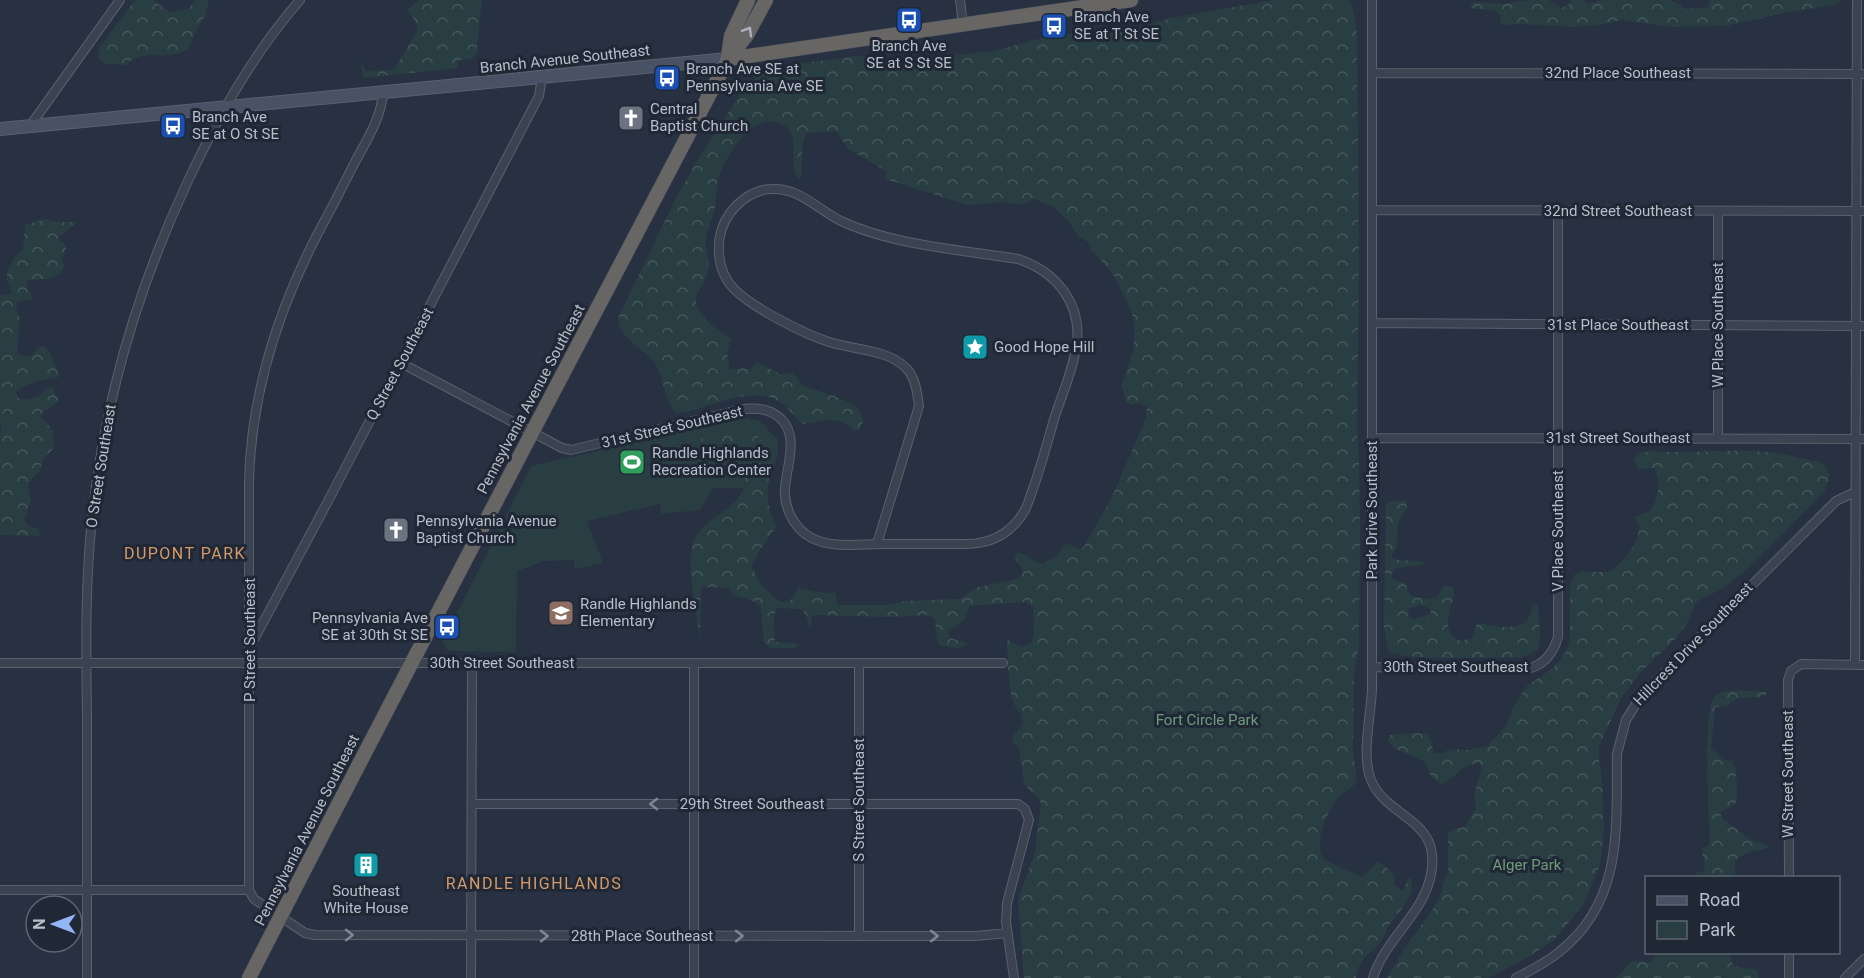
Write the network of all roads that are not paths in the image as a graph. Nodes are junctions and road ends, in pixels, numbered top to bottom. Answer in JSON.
{"nodes":[{"id":1,"x":120,"y":0,"type":"edge"},
{"id":2,"x":300,"y":0,"type":"edge"},
{"id":3,"x":748,"y":0,"type":"edge"},
{"id":4,"x":766,"y":0,"type":"edge"},
{"id":5,"x":960,"y":0,"type":"edge"},
{"id":6,"x":1131,"y":0,"type":"edge"},
{"id":7,"x":1372,"y":0,"type":"edge"},
{"id":8,"x":1857,"y":0,"type":"edge"},
{"id":9,"x":1088,"y":3,"type":"edge"},
{"id":10,"x":963,"y":25,"type":"junction"},
{"id":11,"x":728,"y":59,"type":"junction"},
{"id":12,"x":1372,"y":73,"type":"junction"},
{"id":13,"x":1860,"y":74,"type":"edge"},
{"id":14,"x":542,"y":77,"type":"junction"},
{"id":15,"x":383,"y":93,"type":"junction"},
{"id":16,"x":225,"y":108,"type":"junction"},
{"id":17,"x":30,"y":126,"type":"junction"},
{"id":18,"x":0,"y":129,"type":"edge"},
{"id":19,"x":1372,"y":210,"type":"junction"},
{"id":20,"x":1558,"y":210,"type":"junction"},
{"id":21,"x":1718,"y":211,"type":"junction"},
{"id":22,"x":1860,"y":211,"type":"edge"},
{"id":23,"x":1373,"y":324,"type":"junction"},
{"id":24,"x":1559,"y":324,"type":"junction"},
{"id":25,"x":1718,"y":325,"type":"junction"},
{"id":26,"x":1860,"y":326,"type":"edge"},
{"id":27,"x":401,"y":363,"type":"junction"},
{"id":28,"x":533,"y":432,"type":"junction"},
{"id":29,"x":1372,"y":438,"type":"junction"},
{"id":30,"x":1559,"y":438,"type":"junction"},
{"id":31,"x":1718,"y":439,"type":"junction"},
{"id":32,"x":1860,"y":439,"type":"edge"},
{"id":33,"x":1855,"y":492,"type":"junction"},
{"id":34,"x":877,"y":544,"type":"junction"},
{"id":35,"x":249,"y":648,"type":"junction"},
{"id":36,"x":0,"y":663,"type":"edge"},
{"id":37,"x":87,"y":663,"type":"junction"},
{"id":38,"x":249,"y":663,"type":"junction"},
{"id":39,"x":412,"y":663,"type":"junction"},
{"id":40,"x":472,"y":663,"type":"junction"},
{"id":41,"x":1004,"y":663,"type":"dead end"},
{"id":42,"x":694,"y":664,"type":"junction"},
{"id":43,"x":860,"y":664,"type":"junction"},
{"id":44,"x":1539,"y":665,"type":"joint"},
{"id":45,"x":1859,"y":665,"type":"edge"},
{"id":46,"x":1372,"y":667,"type":"junction"},
{"id":47,"x":472,"y":804,"type":"junction"},
{"id":48,"x":694,"y":804,"type":"junction"},
{"id":49,"x":860,"y":804,"type":"junction"},
{"id":50,"x":1788,"y":876,"type":"edge"},
{"id":51,"x":0,"y":890,"type":"edge"},
{"id":52,"x":87,"y":890,"type":"junction"},
{"id":53,"x":249,"y":890,"type":"junction"},
{"id":54,"x":280,"y":917,"type":"junction"},
{"id":55,"x":1008,"y":933,"type":"junction"},
{"id":56,"x":471,"y":936,"type":"junction"},
{"id":57,"x":694,"y":936,"type":"junction"},
{"id":58,"x":860,"y":936,"type":"junction"},
{"id":59,"x":1789,"y":954,"type":"edge"},
{"id":60,"x":1864,"y":958,"type":"edge"},
{"id":61,"x":87,"y":978,"type":"edge"},
{"id":62,"x":249,"y":978,"type":"edge"},
{"id":63,"x":471,"y":978,"type":"edge"},
{"id":64,"x":694,"y":978,"type":"edge"},
{"id":65,"x":1014,"y":978,"type":"edge"},
{"id":66,"x":1373,"y":978,"type":"edge"},
{"id":67,"x":1516,"y":978,"type":"edge"},
{"id":68,"x":1789,"y":978,"type":"edge"},
{"id":69,"x":1845,"y":978,"type":"edge"}],
"edges":[{"from":1,"to":17,"type":"street"},
{"from":2,"to":16,"type":"street","name":"O Street Southeast"},
{"from":3,"to":11,"type":"highway","name":"Pennsylvania Avenue Southeast"},
{"from":11,"to":4,"type":"highway","name":"Pennsylvania Avenue Southeast","one_way":true},
{"from":5,"to":10,"type":"street"},
{"from":6,"to":9,"type":"highway","name":"Branch Avenue Southeast"},
{"from":7,"to":12,"type":"street","name":"Park Drive Southeast"},
{"from":8,"to":13,"type":"street"},
{"from":9,"to":10,"type":"highway","name":"Branch Avenue Southeast"},
{"from":10,"to":11,"type":"highway","name":"Branch Avenue Southeast"},
{"from":11,"to":14,"type":"main road","name":"Branch Avenue Southeast"},
{"from":11,"to":28,"type":"highway","name":"Pennsylvania Avenue Southeast"},
{"from":12,"to":13,"type":"street","name":"32nd Place Southeast"},
{"from":12,"to":19,"type":"street","name":"Park Drive Southeast"},
{"from":13,"to":22,"type":"street"},
{"from":14,"to":15,"type":"main road","name":"Branch Avenue Southeast"},
{"from":14,"to":27,"type":"street","name":"Q Street Southeast"},
{"from":15,"to":16,"type":"main road","name":"Branch Avenue Southeast"},
{"from":15,"to":35,"type":"street","name":"P Street Southeast"},
{"from":16,"to":17,"type":"main road","name":"Branch Avenue Southeast"},
{"from":16,"to":37,"type":"street","name":"O Street Southeast"},
{"from":17,"to":18,"type":"main road","name":"Branch Avenue Southeast"},
{"from":19,"to":20,"type":"street","name":"32nd Street Southeast"},
{"from":19,"to":23,"type":"street","name":"Park Drive Southeast"},
{"from":20,"to":21,"type":"street","name":"32nd Street Southeast"},
{"from":20,"to":24,"type":"street","name":"V Place Southeast"},
{"from":21,"to":22,"type":"street","name":"32nd Street Southeast"},
{"from":21,"to":25,"type":"street","name":"W Place Southeast"},
{"from":22,"to":26,"type":"street"},
{"from":23,"to":24,"type":"street","name":"31st Place Southeast"},
{"from":23,"to":29,"type":"street","name":"Park Drive Southeast"},
{"from":24,"to":25,"type":"street","name":"31st Place Southeast"},
{"from":24,"to":30,"type":"street","name":"V Place Southeast"},
{"from":25,"to":26,"type":"street","name":"31st Place Southeast"},
{"from":25,"to":31,"type":"street","name":"W Place Southeast"},
{"from":26,"to":32,"type":"street"},
{"from":27,"to":28,"type":"street","name":"31st Street Southeast"},
{"from":27,"to":35,"type":"street","name":"Q Street Southeast"},
{"from":28,"to":34,"type":"street","name":"31st Street Southeast"},
{"from":28,"to":39,"type":"highway","name":"Pennsylvania Avenue Southeast"},
{"from":29,"to":30,"type":"street","name":"31st Street Southeast"},
{"from":29,"to":46,"type":"street","name":"Park Drive Southeast"},
{"from":30,"to":31,"type":"street","name":"31st Street Southeast"},
{"from":30,"to":44,"type":"street","name":"V Place Southeast"},
{"from":31,"to":32,"type":"street","name":"31st Street Southeast"},
{"from":32,"to":33,"type":"street"},
{"from":33,"to":45,"type":"street"},
{"from":33,"to":67,"type":"street","name":"Hillcrest Drive Southeast"},
{"from":34,"to":34,"type":"street","name":"31st Street Southeast"},
{"from":35,"to":38,"type":"street","name":"P Street Southeast"},
{"from":36,"to":37,"type":"street","name":"30th Street Southeast"},
{"from":37,"to":38,"type":"street","name":"30th Street Southeast"},
{"from":37,"to":52,"type":"street","name":"O Street Southeast"},
{"from":38,"to":39,"type":"street","name":"30th Street Southeast"},
{"from":38,"to":53,"type":"street","name":"P Street Southeast"},
{"from":39,"to":40,"type":"street","name":"30th Street Southeast"},
{"from":39,"to":54,"type":"highway","name":"Pennsylvania Avenue Southeast"},
{"from":40,"to":42,"type":"street","name":"30th Street Southeast"},
{"from":40,"to":47,"type":"street"},
{"from":41,"to":43,"type":"street","name":"30th Street Southeast"},
{"from":42,"to":43,"type":"street","name":"30th Street Southeast"},
{"from":42,"to":48,"type":"street"},
{"from":43,"to":49,"type":"street","name":"S Street Southeast"},
{"from":44,"to":46,"type":"street","name":"30th Street Southeast"},
{"from":45,"to":50,"type":"street","name":"W Street Southeast"},
{"from":46,"to":66,"type":"street","name":"Park Drive Southeast"},
{"from":48,"to":47,"type":"street","name":"29th Street Southeast","one_way":true},
{"from":47,"to":56,"type":"street"},
{"from":48,"to":49,"type":"street","name":"29th Street Southeast"},
{"from":48,"to":57,"type":"street"},
{"from":49,"to":55,"type":"street","name":"29th Street Southeast"},
{"from":49,"to":58,"type":"street","name":"S Street Southeast"},
{"from":51,"to":52,"type":"street"},
{"from":52,"to":53,"type":"street"},
{"from":52,"to":61,"type":"street","name":"O Street Southeast"},
{"from":53,"to":54,"type":"street"},
{"from":54,"to":56,"type":"street","name":"28th Place Southeast","one_way":true},
{"from":54,"to":62,"type":"highway","name":"Pennsylvania Avenue Southeast"},
{"from":58,"to":55,"type":"street","name":"28th Place Southeast","one_way":true},
{"from":55,"to":65,"type":"street"},
{"from":56,"to":57,"type":"street","name":"28th Place Southeast","one_way":true},
{"from":56,"to":63,"type":"street"},
{"from":57,"to":58,"type":"street","name":"28th Place Southeast","one_way":true},
{"from":57,"to":64,"type":"street"},
{"from":59,"to":68,"type":"street"},
{"from":60,"to":69,"type":"street"}]}
